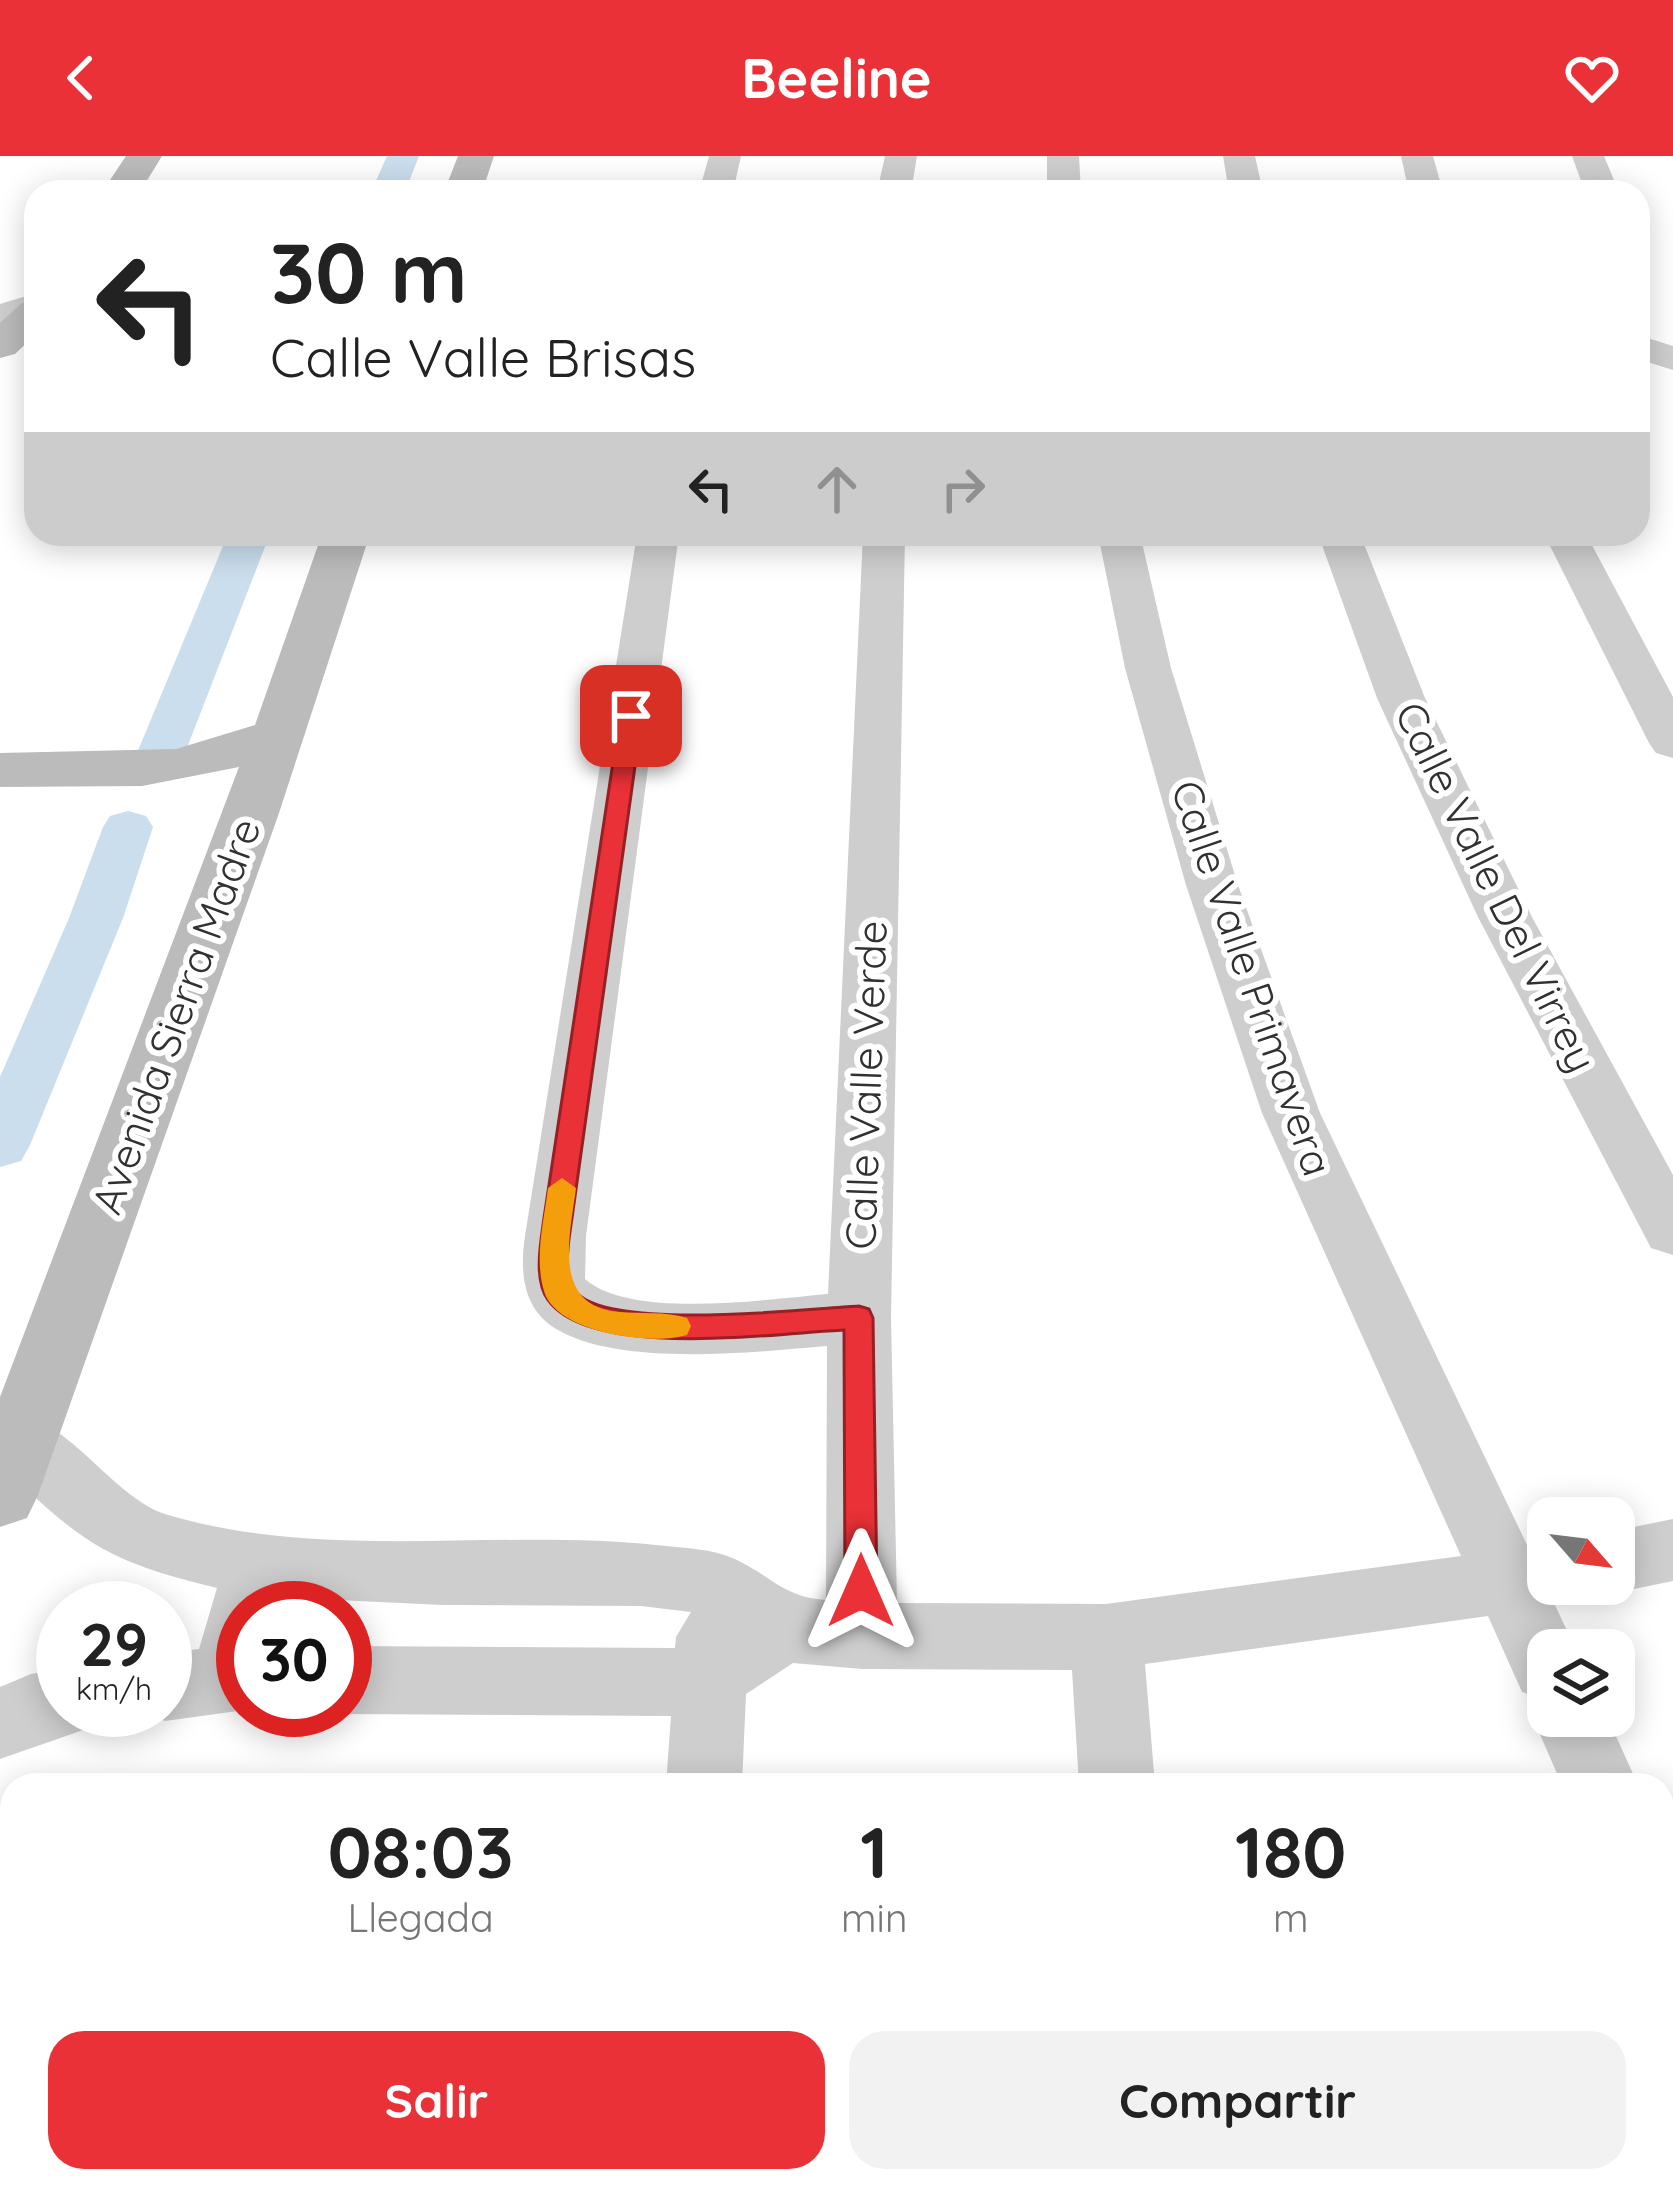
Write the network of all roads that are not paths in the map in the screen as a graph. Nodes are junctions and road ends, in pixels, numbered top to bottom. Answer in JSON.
{"nodes":[{"id":1,"x":24,"y":320,"type":"edge"},
{"id":2,"x":0,"y":345,"type":"edge"},
{"id":3,"x":342,"y":546,"type":"edge"},
{"id":4,"x":656,"y":546,"type":"edge"},
{"id":5,"x":884,"y":546,"type":"edge"},
{"id":6,"x":1122,"y":546,"type":"edge"},
{"id":7,"x":1344,"y":546,"type":"edge"},
{"id":8,"x":1570,"y":546,"type":"edge"},
{"id":9,"x":278,"y":734,"type":"junction"},
{"id":10,"x":1673,"y":742,"type":"edge"},
{"id":11,"x":0,"y":770,"type":"edge"},
{"id":12,"x":0,"y":789,"type":"edge"},
{"id":13,"x":239,"y":842,"type":"junction"},
{"id":14,"x":1673,"y":1231,"type":"edge"},
{"id":15,"x":859,"y":1318,"type":"junction"},
{"id":16,"x":10,"y":1468,"type":"edge"},
{"id":17,"x":1673,"y":1550,"type":"edge"},
{"id":18,"x":1635,"y":1558,"type":"edge"},
{"id":19,"x":1527,"y":1574,"type":"edge"},
{"id":20,"x":1527,"y":1580,"type":"edge"},
{"id":21,"x":713,"y":1583,"type":"junction"},
{"id":22,"x":372,"y":1595,"type":"edge"},
{"id":23,"x":216,"y":1622,"type":"edge"},
{"id":24,"x":784,"y":1630,"type":"junction"},
{"id":25,"x":862,"y":1636,"type":"junction"},
{"id":26,"x":1106,"y":1637,"type":"junction"},
{"id":27,"x":710,"y":1676,"type":"junction"},
{"id":28,"x":372,"y":1679,"type":"edge"},
{"id":29,"x":36,"y":1708,"type":"edge"},
{"id":30,"x":0,"y":1724,"type":"edge"},
{"id":31,"x":1578,"y":1737,"type":"edge"},
{"id":32,"x":705,"y":1773,"type":"edge"},
{"id":33,"x":1116,"y":1773,"type":"edge"},
{"id":34,"x":1595,"y":1773,"type":"edge"}],
"edges":[{"from":1,"to":2,"type":"street"},
{"from":3,"to":9,"type":"street","name":"Avenida Sierra Madre"},
{"from":4,"to":15,"type":"street"},
{"from":5,"to":15,"type":"street","name":"Calle Valle Verde"},
{"from":6,"to":19,"type":"street","name":"Calle Valle Primavera"},
{"from":7,"to":14,"type":"street","name":"Calle Valle Del Virrey"},
{"from":8,"to":10,"type":"street"},
{"from":9,"to":11,"type":"street"},
{"from":9,"to":13,"type":"street","name":"Avenida Sierra Madre"},
{"from":12,"to":13,"type":"street"},
{"from":13,"to":16,"type":"street","name":"Avenida Sierra Madre"},
{"from":15,"to":25,"type":"street","name":"Calle Valle Verde"},
{"from":16,"to":23,"type":"street"},
{"from":17,"to":18,"type":"street"},
{"from":20,"to":26,"type":"street"},
{"from":21,"to":22,"type":"street"},
{"from":21,"to":24,"type":"street"},
{"from":21,"to":27,"type":"street"},
{"from":24,"to":25,"type":"street"},
{"from":24,"to":27,"type":"street"},
{"from":25,"to":26,"type":"street"},
{"from":26,"to":33,"type":"street"},
{"from":27,"to":28,"type":"street"},
{"from":27,"to":32,"type":"street"},
{"from":29,"to":30,"type":"street"},
{"from":31,"to":34,"type":"street"}]}
